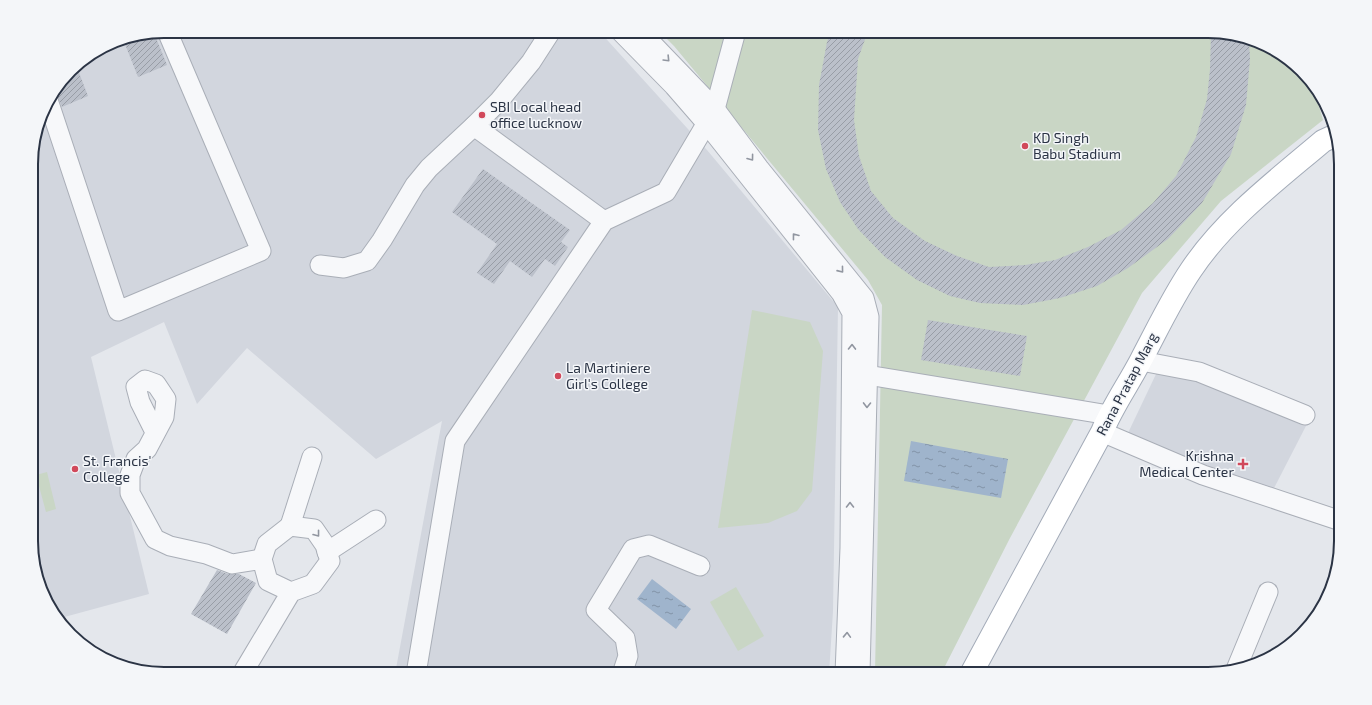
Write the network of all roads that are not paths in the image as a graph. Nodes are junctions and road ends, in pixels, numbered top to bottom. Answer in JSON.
{"nodes":[{"id":1,"x":170,"y":38,"type":"edge"},
{"id":2,"x":546,"y":38,"type":"edge"},
{"id":3,"x":627,"y":38,"type":"edge"},
{"id":4,"x":646,"y":38,"type":"edge"},
{"id":5,"x":734,"y":38,"type":"edge"},
{"id":6,"x":51,"y":109,"type":"edge"},
{"id":7,"x":711,"y":116,"type":"junction"},
{"id":8,"x":474,"y":126,"type":"junction"},
{"id":9,"x":1331,"y":137,"type":"edge"},
{"id":10,"x":604,"y":221,"type":"junction"},
{"id":11,"x":320,"y":265,"type":"dead end"},
{"id":12,"x":1140,"y":361,"type":"junction"},
{"id":13,"x":859,"y":374,"type":"junction"},
{"id":14,"x":1305,"y":415,"type":"dead end"},
{"id":15,"x":1105,"y":423,"type":"junction"},
{"id":16,"x":156,"y":432,"type":"dead end"},
{"id":17,"x":312,"y":457,"type":"dead end"},
{"id":18,"x":1334,"y":519,"type":"edge"},
{"id":19,"x":376,"y":520,"type":"dead end"},
{"id":20,"x":290,"y":526,"type":"junction"},
{"id":21,"x":327,"y":552,"type":"junction"},
{"id":22,"x":262,"y":559,"type":"junction"},
{"id":23,"x":700,"y":566,"type":"dead end"},
{"id":24,"x":291,"y":592,"type":"junction"},
{"id":25,"x":1268,"y":592,"type":"dead end"},
{"id":26,"x":1239,"y":663,"type":"edge"},
{"id":27,"x":246,"y":667,"type":"edge"},
{"id":28,"x":417,"y":667,"type":"edge"},
{"id":29,"x":624,"y":667,"type":"edge"},
{"id":30,"x":845,"y":667,"type":"edge"},
{"id":31,"x":860,"y":667,"type":"edge"},
{"id":32,"x":975,"y":667,"type":"edge"}],
"edges":[{"from":1,"to":6,"type":"street"},
{"from":2,"to":8,"type":"street"},
{"from":3,"to":7,"type":"street"},
{"from":4,"to":7,"type":"street","one_way":true},
{"from":5,"to":7,"type":"street"},
{"from":7,"to":10,"type":"street"},
{"from":7,"to":13,"type":"street"},
{"from":8,"to":10,"type":"street"},
{"from":8,"to":11,"type":"street"},
{"from":9,"to":12,"type":"main road","name":"Rana Pratap Marg"},
{"from":10,"to":28,"type":"street"},
{"from":12,"to":14,"type":"street"},
{"from":12,"to":15,"type":"main road","name":"Rana Pratap Marg"},
{"from":13,"to":15,"type":"street"},
{"from":30,"to":13,"type":"street","one_way":true},
{"from":13,"to":31,"type":"street","one_way":true},
{"from":15,"to":18,"type":"street"},
{"from":15,"to":32,"type":"main road","name":"Rana Pratap Marg"},
{"from":16,"to":22,"type":"street"},
{"from":17,"to":20,"type":"street"},
{"from":19,"to":21,"type":"street"},
{"from":20,"to":21,"type":"street","one_way":true},
{"from":20,"to":22,"type":"street"},
{"from":21,"to":24,"type":"street"},
{"from":22,"to":24,"type":"street"},
{"from":23,"to":29,"type":"street"},
{"from":24,"to":27,"type":"street"},
{"from":25,"to":26,"type":"street"}]}
